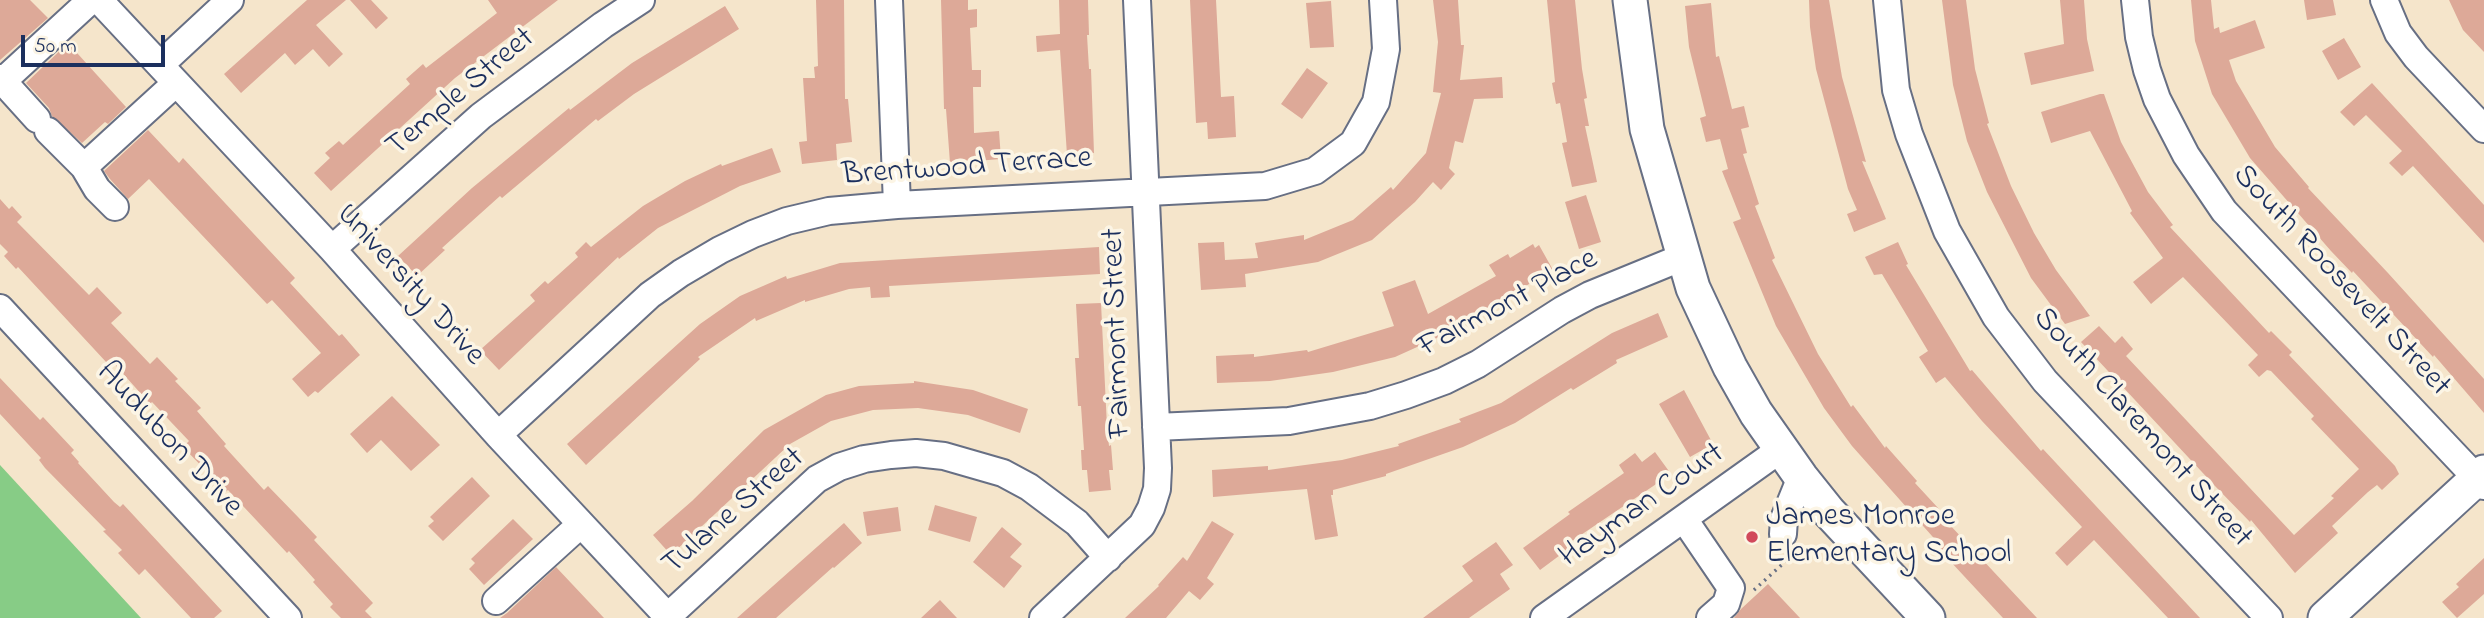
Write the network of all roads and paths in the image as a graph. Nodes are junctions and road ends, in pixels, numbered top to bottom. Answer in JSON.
{"nodes":[{"id":1,"x":90,"y":0,"type":"edge"},
{"id":2,"x":99,"y":0,"type":"edge"},
{"id":3,"x":230,"y":0,"type":"edge"},
{"id":4,"x":641,"y":0,"type":"edge"},
{"id":5,"x":889,"y":0,"type":"edge"},
{"id":6,"x":1138,"y":0,"type":"edge"},
{"id":7,"x":1383,"y":0,"type":"edge"},
{"id":8,"x":1630,"y":0,"type":"edge"},
{"id":9,"x":1886,"y":0,"type":"edge"},
{"id":10,"x":2135,"y":0,"type":"edge"},
{"id":11,"x":2384,"y":0,"type":"edge"},
{"id":12,"x":168,"y":74,"type":"junction"},
{"id":13,"x":2,"y":80,"type":"edge"},
{"id":14,"x":2484,"y":129,"type":"edge"},
{"id":15,"x":84,"y":167,"type":"junction"},
{"id":16,"x":1147,"y":191,"type":"junction"},
{"id":17,"x":897,"y":205,"type":"junction"},
{"id":18,"x":115,"y":207,"type":"dead end"},
{"id":19,"x":332,"y":249,"type":"junction"},
{"id":20,"x":1683,"y":257,"type":"junction"},
{"id":21,"x":0,"y":308,"type":"edge"},
{"id":22,"x":1156,"y":427,"type":"junction"},
{"id":23,"x":498,"y":435,"type":"junction"},
{"id":24,"x":1781,"y":450,"type":"junction"},
{"id":25,"x":1801,"y":477,"type":"junction"},
{"id":26,"x":2482,"y":479,"type":"edge"},
{"id":27,"x":1684,"y":519,"type":"junction"},
{"id":28,"x":581,"y":524,"type":"junction"},
{"id":29,"x":1785,"y":547,"type":"joint"},
{"id":30,"x":1108,"y":558,"type":"junction"},
{"id":31,"x":1749,"y":594,"type":"dead end"},
{"id":32,"x":496,"y":601,"type":"dead end"},
{"id":33,"x":668,"y":617,"type":"edge"},
{"id":34,"x":288,"y":618,"type":"edge"},
{"id":35,"x":1043,"y":618,"type":"edge"},
{"id":36,"x":1544,"y":618,"type":"edge"},
{"id":37,"x":1710,"y":618,"type":"edge"},
{"id":38,"x":1928,"y":618,"type":"edge"},
{"id":39,"x":2269,"y":618,"type":"edge"},
{"id":40,"x":2325,"y":618,"type":"edge"}],
"edges":[{"from":1,"to":13,"type":"street"},
{"from":2,"to":12,"type":"street","name":"University Drive"},
{"from":3,"to":12,"type":"street"},
{"from":4,"to":19,"type":"street","name":"Temple Street"},
{"from":5,"to":17,"type":"street"},
{"from":6,"to":16,"type":"street","name":"Fairmont Street"},
{"from":7,"to":16,"type":"street","name":"Brentwood Terrace"},
{"from":8,"to":20,"type":"main road"},
{"from":9,"to":39,"type":"street","name":"South Claremont Street"},
{"from":10,"to":26,"type":"street","name":"South Roosevelt Street"},
{"from":11,"to":14,"type":"street"},
{"from":12,"to":15,"type":"street"},
{"from":12,"to":19,"type":"street","name":"University Drive"},
{"from":13,"to":15,"type":"street"},
{"from":15,"to":18,"type":"street"},
{"from":16,"to":17,"type":"street","name":"Brentwood Terrace"},
{"from":16,"to":22,"type":"street","name":"Fairmont Street"},
{"from":17,"to":23,"type":"street","name":"Brentwood Terrace"},
{"from":19,"to":23,"type":"street","name":"University Drive"},
{"from":20,"to":22,"type":"street","name":"Fairmont Place"},
{"from":20,"to":24,"type":"main road"},
{"from":21,"to":34,"type":"street","name":"Audubon Drive"},
{"from":22,"to":30,"type":"street","name":"Fairmont Street"},
{"from":23,"to":28,"type":"street","name":"University Drive"},
{"from":24,"to":25,"type":"main road"},
{"from":24,"to":27,"type":"street","name":"Hayman Court"},
{"from":25,"to":29,"type":"street"},
{"from":25,"to":38,"type":"main road"},
{"from":26,"to":40,"type":"main road"},
{"from":27,"to":36,"type":"street","name":"Hayman Court"},
{"from":27,"to":37,"type":"street"},
{"from":28,"to":32,"type":"street"},
{"from":28,"to":33,"type":"street","name":"University Drive"},
{"from":29,"to":31,"type":"path"},
{"from":30,"to":33,"type":"street","name":"Tulane Street"},
{"from":30,"to":35,"type":"street","name":"Fairmont Street"}]}
